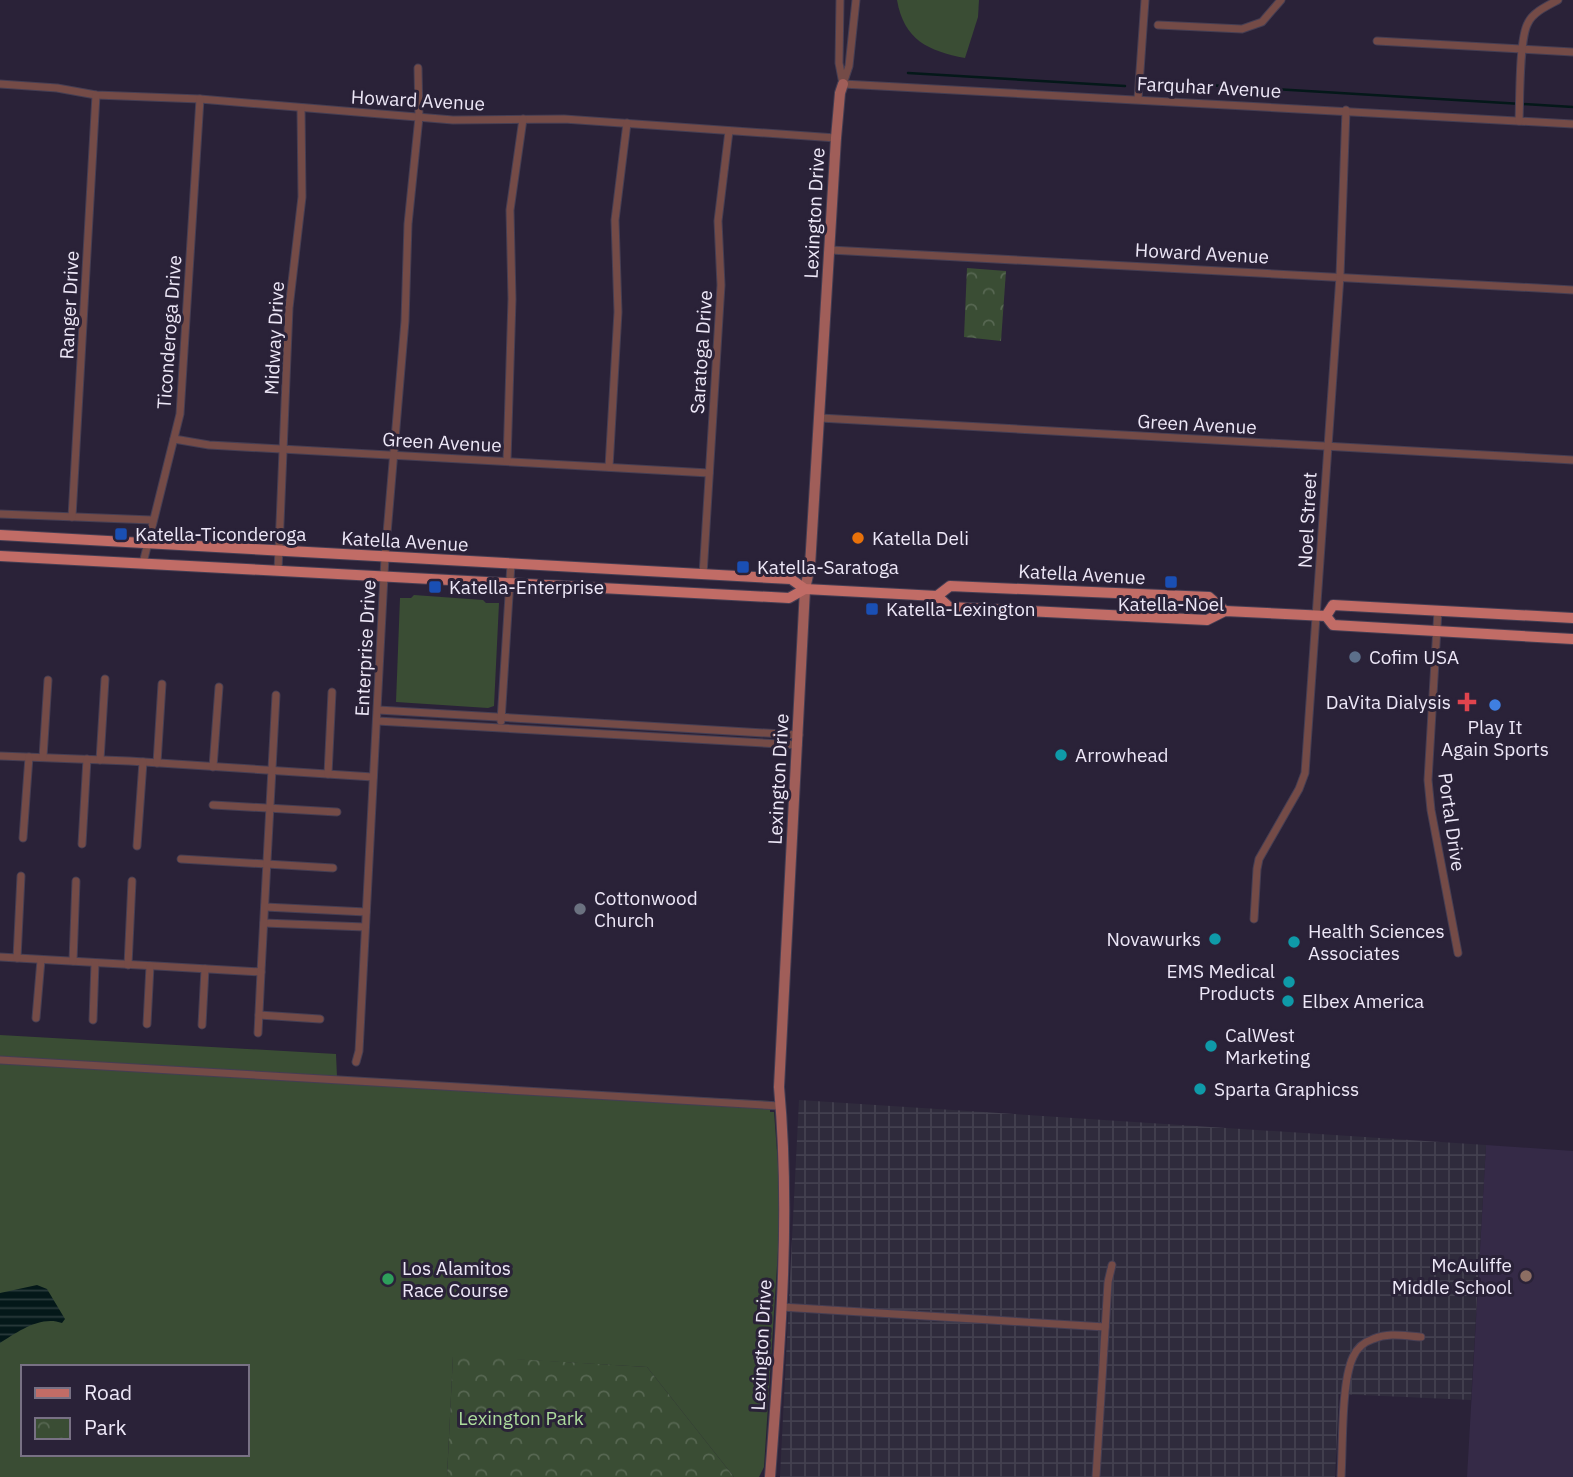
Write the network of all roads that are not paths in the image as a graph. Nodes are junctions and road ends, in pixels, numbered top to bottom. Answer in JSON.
{"nodes":[{"id":1,"x":840,"y":0,"type":"edge"},
{"id":2,"x":856,"y":0,"type":"edge"},
{"id":3,"x":1144,"y":0,"type":"edge"},
{"id":4,"x":1281,"y":0,"type":"edge"},
{"id":5,"x":1537,"y":0,"type":"edge"},
{"id":6,"x":1558,"y":0,"type":"edge"},
{"id":7,"x":1542,"y":9,"type":"junction"},
{"id":8,"x":1158,"y":25,"type":"dead end"},
{"id":9,"x":1377,"y":41,"type":"dead end"},
{"id":10,"x":1522,"y":50,"type":"junction"},
{"id":11,"x":1573,"y":52,"type":"edge"},
{"id":12,"x":418,"y":68,"type":"dead end"},
{"id":13,"x":843,"y":84,"type":"junction"},
{"id":14,"x":0,"y":85,"type":"edge"},
{"id":15,"x":96,"y":95,"type":"junction"},
{"id":16,"x":200,"y":99,"type":"junction"},
{"id":17,"x":1138,"y":99,"type":"junction"},
{"id":18,"x":301,"y":108,"type":"junction"},
{"id":19,"x":1346,"y":110,"type":"junction"},
{"id":20,"x":419,"y":117,"type":"junction"},
{"id":21,"x":523,"y":119,"type":"junction"},
{"id":22,"x":1519,"y":121,"type":"junction"},
{"id":23,"x":627,"y":123,"type":"junction"},
{"id":24,"x":1573,"y":124,"type":"edge"},
{"id":25,"x":729,"y":131,"type":"junction"},
{"id":26,"x":836,"y":138,"type":"junction"},
{"id":27,"x":830,"y":250,"type":"junction"},
{"id":28,"x":1340,"y":276,"type":"junction"},
{"id":29,"x":1573,"y":290,"type":"edge"},
{"id":30,"x":820,"y":418,"type":"junction"},
{"id":31,"x":174,"y":439,"type":"junction"},
{"id":32,"x":1327,"y":447,"type":"junction"},
{"id":33,"x":285,"y":449,"type":"junction"},
{"id":34,"x":393,"y":455,"type":"junction"},
{"id":35,"x":1573,"y":460,"type":"edge"},
{"id":36,"x":507,"y":461,"type":"junction"},
{"id":37,"x":609,"y":467,"type":"junction"},
{"id":38,"x":709,"y":473,"type":"junction"},
{"id":39,"x":0,"y":514,"type":"edge"},
{"id":40,"x":72,"y":517,"type":"junction"},
{"id":41,"x":152,"y":520,"type":"junction"},
{"id":42,"x":0,"y":535,"type":"edge"},
{"id":43,"x":146,"y":543,"type":"junction"},
{"id":44,"x":279,"y":551,"type":"junction"},
{"id":45,"x":0,"y":556,"type":"edge"},
{"id":46,"x":385,"y":557,"type":"junction"},
{"id":47,"x":143,"y":563,"type":"junction"},
{"id":48,"x":511,"y":564,"type":"junction"},
{"id":49,"x":278,"y":571,"type":"junction"},
{"id":50,"x":703,"y":575,"type":"junction"},
{"id":51,"x":384,"y":576,"type":"junction"},
{"id":52,"x":509,"y":583,"type":"junction"},
{"id":53,"x":805,"y":589,"type":"junction"},
{"id":54,"x":937,"y":596,"type":"junction"},
{"id":55,"x":1438,"y":610,"type":"junction"},
{"id":56,"x":1225,"y":611,"type":"junction"},
{"id":57,"x":1322,"y":616,"type":"junction"},
{"id":58,"x":1573,"y":618,"type":"edge"},
{"id":59,"x":1437,"y":630,"type":"junction"},
{"id":60,"x":1573,"y":639,"type":"edge"},
{"id":61,"x":106,"y":679,"type":"dead end"},
{"id":62,"x":48,"y":680,"type":"dead end"},
{"id":63,"x":162,"y":684,"type":"dead end"},
{"id":64,"x":219,"y":687,"type":"dead end"},
{"id":65,"x":332,"y":692,"type":"dead end"},
{"id":66,"x":276,"y":695,"type":"dead end"},
{"id":67,"x":378,"y":710,"type":"junction"},
{"id":68,"x":502,"y":717,"type":"junction"},
{"id":69,"x":377,"y":722,"type":"junction"},
{"id":70,"x":501,"y":728,"type":"junction"},
{"id":71,"x":798,"y":740,"type":"junction"},
{"id":72,"x":0,"y":756,"type":"edge"},
{"id":73,"x":29,"y":757,"type":"junction"},
{"id":74,"x":43,"y":757,"type":"junction"},
{"id":75,"x":88,"y":759,"type":"junction"},
{"id":76,"x":100,"y":760,"type":"junction"},
{"id":77,"x":143,"y":762,"type":"junction"},
{"id":78,"x":157,"y":763,"type":"junction"},
{"id":79,"x":213,"y":767,"type":"junction"},
{"id":80,"x":272,"y":772,"type":"junction"},
{"id":81,"x":328,"y":774,"type":"junction"},
{"id":82,"x":373,"y":777,"type":"junction"},
{"id":83,"x":212,"y":805,"type":"dead end"},
{"id":84,"x":270,"y":809,"type":"junction"},
{"id":85,"x":337,"y":812,"type":"dead end"},
{"id":86,"x":23,"y":838,"type":"dead end"},
{"id":87,"x":82,"y":844,"type":"dead end"},
{"id":88,"x":137,"y":846,"type":"dead end"},
{"id":89,"x":181,"y":859,"type":"dead end"},
{"id":90,"x":267,"y":863,"type":"junction"},
{"id":91,"x":333,"y":867,"type":"dead end"},
{"id":92,"x":21,"y":876,"type":"dead end"},
{"id":93,"x":76,"y":881,"type":"dead end"},
{"id":94,"x":132,"y":881,"type":"dead end"},
{"id":95,"x":265,"y":907,"type":"junction"},
{"id":96,"x":366,"y":912,"type":"junction"},
{"id":97,"x":1254,"y":919,"type":"dead end"},
{"id":98,"x":264,"y":923,"type":"junction"},
{"id":99,"x":365,"y":927,"type":"junction"},
{"id":100,"x":1458,"y":953,"type":"dead end"},
{"id":101,"x":0,"y":957,"type":"edge"},
{"id":102,"x":17,"y":958,"type":"junction"},
{"id":103,"x":41,"y":960,"type":"junction"},
{"id":104,"x":73,"y":961,"type":"junction"},
{"id":105,"x":95,"y":963,"type":"junction"},
{"id":106,"x":128,"y":964,"type":"junction"},
{"id":107,"x":150,"y":966,"type":"junction"},
{"id":108,"x":205,"y":969,"type":"junction"},
{"id":109,"x":261,"y":972,"type":"junction"},
{"id":110,"x":259,"y":1015,"type":"junction"},
{"id":111,"x":36,"y":1018,"type":"dead end"},
{"id":112,"x":320,"y":1018,"type":"dead end"},
{"id":113,"x":93,"y":1020,"type":"dead end"},
{"id":114,"x":147,"y":1024,"type":"dead end"},
{"id":115,"x":202,"y":1025,"type":"dead end"},
{"id":116,"x":258,"y":1033,"type":"dead end"},
{"id":117,"x":0,"y":1060,"type":"edge"},
{"id":118,"x":356,"y":1062,"type":"dead end"},
{"id":119,"x":780,"y":1106,"type":"junction"},
{"id":120,"x":1112,"y":1265,"type":"dead end"},
{"id":121,"x":781,"y":1307,"type":"junction"},
{"id":122,"x":1105,"y":1327,"type":"junction"},
{"id":123,"x":1421,"y":1337,"type":"dead end"},
{"id":124,"x":770,"y":1477,"type":"edge"},
{"id":125,"x":1096,"y":1477,"type":"edge"},
{"id":126,"x":1341,"y":1477,"type":"edge"}],
"edges":[{"from":1,"to":13,"type":"street","name":"Lexington Drive"},
{"from":2,"to":13,"type":"street","name":"Lexington Drive"},
{"from":3,"to":17,"type":"street"},
{"from":4,"to":8,"type":"street"},
{"from":5,"to":7,"type":"street"},
{"from":6,"to":7,"type":"street"},
{"from":7,"to":10,"type":"street"},
{"from":9,"to":10,"type":"street"},
{"from":10,"to":11,"type":"street"},
{"from":10,"to":22,"type":"street"},
{"from":12,"to":20,"type":"street","name":"Enterprise Drive"},
{"from":13,"to":17,"type":"street","name":"Farquhar Avenue"},
{"from":13,"to":26,"type":"street","name":"Lexington Drive"},
{"from":14,"to":15,"type":"street","name":"Howard Avenue"},
{"from":15,"to":16,"type":"street","name":"Howard Avenue"},
{"from":15,"to":40,"type":"street","name":"Ranger Drive"},
{"from":16,"to":18,"type":"street","name":"Howard Avenue"},
{"from":16,"to":31,"type":"street","name":"Ticonderoga Drive"},
{"from":17,"to":19,"type":"street","name":"Farquhar Avenue"},
{"from":18,"to":20,"type":"street","name":"Howard Avenue"},
{"from":18,"to":33,"type":"street","name":"Midway Drive"},
{"from":19,"to":22,"type":"street","name":"Farquhar Avenue"},
{"from":19,"to":28,"type":"street","name":"Noel Street"},
{"from":20,"to":21,"type":"street","name":"Howard Avenue"},
{"from":20,"to":34,"type":"street","name":"Enterprise Drive"},
{"from":21,"to":23,"type":"street","name":"Howard Avenue"},
{"from":21,"to":36,"type":"street"},
{"from":22,"to":24,"type":"street","name":"Farquhar Avenue"},
{"from":23,"to":25,"type":"street","name":"Howard Avenue"},
{"from":23,"to":37,"type":"street"},
{"from":25,"to":26,"type":"street","name":"Howard Avenue"},
{"from":25,"to":38,"type":"street","name":"Saratoga Drive"},
{"from":26,"to":27,"type":"street","name":"Lexington Drive"},
{"from":27,"to":28,"type":"street","name":"Howard Avenue"},
{"from":27,"to":30,"type":"street","name":"Lexington Drive"},
{"from":28,"to":29,"type":"street","name":"Howard Avenue"},
{"from":28,"to":32,"type":"street","name":"Noel Street"},
{"from":30,"to":32,"type":"street","name":"Green Avenue"},
{"from":30,"to":53,"type":"street","name":"Lexington Drive"},
{"from":31,"to":33,"type":"street","name":"Green Avenue"},
{"from":31,"to":41,"type":"street","name":"Ticonderoga Drive"},
{"from":32,"to":35,"type":"street","name":"Green Avenue"},
{"from":32,"to":57,"type":"street","name":"Noel Street"},
{"from":33,"to":34,"type":"street","name":"Green Avenue"},
{"from":33,"to":44,"type":"street","name":"Midway Drive"},
{"from":34,"to":36,"type":"street","name":"Green Avenue"},
{"from":34,"to":46,"type":"street","name":"Enterprise Drive"},
{"from":36,"to":37,"type":"street","name":"Green Avenue"},
{"from":37,"to":38,"type":"street","name":"Green Avenue"},
{"from":38,"to":50,"type":"street","name":"Saratoga Drive"},
{"from":39,"to":40,"type":"street"},
{"from":40,"to":41,"type":"street"},
{"from":41,"to":43,"type":"street","name":"Ticonderoga Drive"},
{"from":42,"to":43,"type":"main road","name":"Katella Avenue"},
{"from":43,"to":44,"type":"main road","name":"Katella Avenue"},
{"from":43,"to":47,"type":"street","name":"Ticonderoga Drive"},
{"from":44,"to":46,"type":"main road","name":"Katella Avenue"},
{"from":44,"to":49,"type":"street","name":"Midway Drive"},
{"from":45,"to":47,"type":"main road","name":"Katella Avenue"},
{"from":46,"to":48,"type":"main road","name":"Katella Avenue"},
{"from":46,"to":51,"type":"street","name":"Enterprise Drive"},
{"from":47,"to":49,"type":"main road","name":"Katella Avenue"},
{"from":48,"to":50,"type":"main road","name":"Katella Avenue"},
{"from":48,"to":52,"type":"street"},
{"from":49,"to":51,"type":"main road","name":"Katella Avenue"},
{"from":50,"to":53,"type":"main road","name":"Katella Avenue"},
{"from":51,"to":52,"type":"main road","name":"Katella Avenue"},
{"from":51,"to":67,"type":"street","name":"Enterprise Drive"},
{"from":52,"to":53,"type":"main road","name":"Katella Avenue"},
{"from":52,"to":68,"type":"street"},
{"from":53,"to":54,"type":"main road","name":"Katella Avenue"},
{"from":53,"to":71,"type":"street","name":"Lexington Drive"},
{"from":54,"to":56,"type":"main road","name":"Katella Avenue"},
{"from":54,"to":56,"type":"main road","name":"Katella Avenue"},
{"from":55,"to":57,"type":"main road","name":"Katella Avenue"},
{"from":55,"to":58,"type":"main road","name":"Katella Avenue"},
{"from":55,"to":59,"type":"street","name":"Portal Drive"},
{"from":56,"to":57,"type":"main road","name":"Katella Avenue"},
{"from":57,"to":59,"type":"main road","name":"Katella Avenue"},
{"from":57,"to":97,"type":"street","name":"Noel Street"},
{"from":59,"to":60,"type":"main road","name":"Katella Avenue"},
{"from":59,"to":100,"type":"street","name":"Portal Drive"},
{"from":61,"to":76,"type":"street"},
{"from":62,"to":74,"type":"street"},
{"from":63,"to":78,"type":"street"},
{"from":64,"to":79,"type":"street"},
{"from":65,"to":81,"type":"street"},
{"from":66,"to":80,"type":"street"},
{"from":67,"to":68,"type":"street"},
{"from":67,"to":69,"type":"street","name":"Enterprise Drive"},
{"from":68,"to":70,"type":"street"},
{"from":68,"to":71,"type":"street"},
{"from":69,"to":70,"type":"street"},
{"from":69,"to":82,"type":"street","name":"Enterprise Drive"},
{"from":70,"to":71,"type":"street"},
{"from":71,"to":119,"type":"street","name":"Lexington Drive"},
{"from":72,"to":73,"type":"street"},
{"from":73,"to":74,"type":"street"},
{"from":73,"to":86,"type":"street"},
{"from":74,"to":75,"type":"street"},
{"from":75,"to":76,"type":"street"},
{"from":75,"to":87,"type":"street"},
{"from":76,"to":77,"type":"street"},
{"from":77,"to":78,"type":"street"},
{"from":77,"to":88,"type":"street"},
{"from":78,"to":79,"type":"street"},
{"from":79,"to":80,"type":"street"},
{"from":80,"to":81,"type":"street"},
{"from":80,"to":84,"type":"street"},
{"from":81,"to":82,"type":"street"},
{"from":82,"to":96,"type":"street","name":"Enterprise Drive"},
{"from":83,"to":84,"type":"street"},
{"from":84,"to":85,"type":"street"},
{"from":84,"to":90,"type":"street"},
{"from":89,"to":90,"type":"street"},
{"from":90,"to":91,"type":"street"},
{"from":90,"to":95,"type":"street"},
{"from":92,"to":102,"type":"street"},
{"from":93,"to":104,"type":"street"},
{"from":94,"to":106,"type":"street"},
{"from":95,"to":96,"type":"street"},
{"from":95,"to":98,"type":"street"},
{"from":96,"to":99,"type":"street","name":"Enterprise Drive"},
{"from":98,"to":99,"type":"street"},
{"from":98,"to":109,"type":"street"},
{"from":99,"to":118,"type":"street","name":"Enterprise Drive"},
{"from":101,"to":102,"type":"street"},
{"from":102,"to":103,"type":"street"},
{"from":103,"to":104,"type":"street"},
{"from":103,"to":111,"type":"street"},
{"from":104,"to":105,"type":"street"},
{"from":105,"to":106,"type":"street"},
{"from":105,"to":113,"type":"street"},
{"from":106,"to":107,"type":"street"},
{"from":107,"to":108,"type":"street"},
{"from":107,"to":114,"type":"street"},
{"from":108,"to":109,"type":"street"},
{"from":108,"to":115,"type":"street"},
{"from":109,"to":110,"type":"street"},
{"from":110,"to":112,"type":"street"},
{"from":110,"to":116,"type":"street"},
{"from":117,"to":119,"type":"street"},
{"from":119,"to":121,"type":"street","name":"Lexington Drive"},
{"from":120,"to":122,"type":"street"},
{"from":121,"to":122,"type":"street"},
{"from":121,"to":124,"type":"street","name":"Lexington Drive"},
{"from":122,"to":125,"type":"street"},
{"from":123,"to":126,"type":"street"}]}
